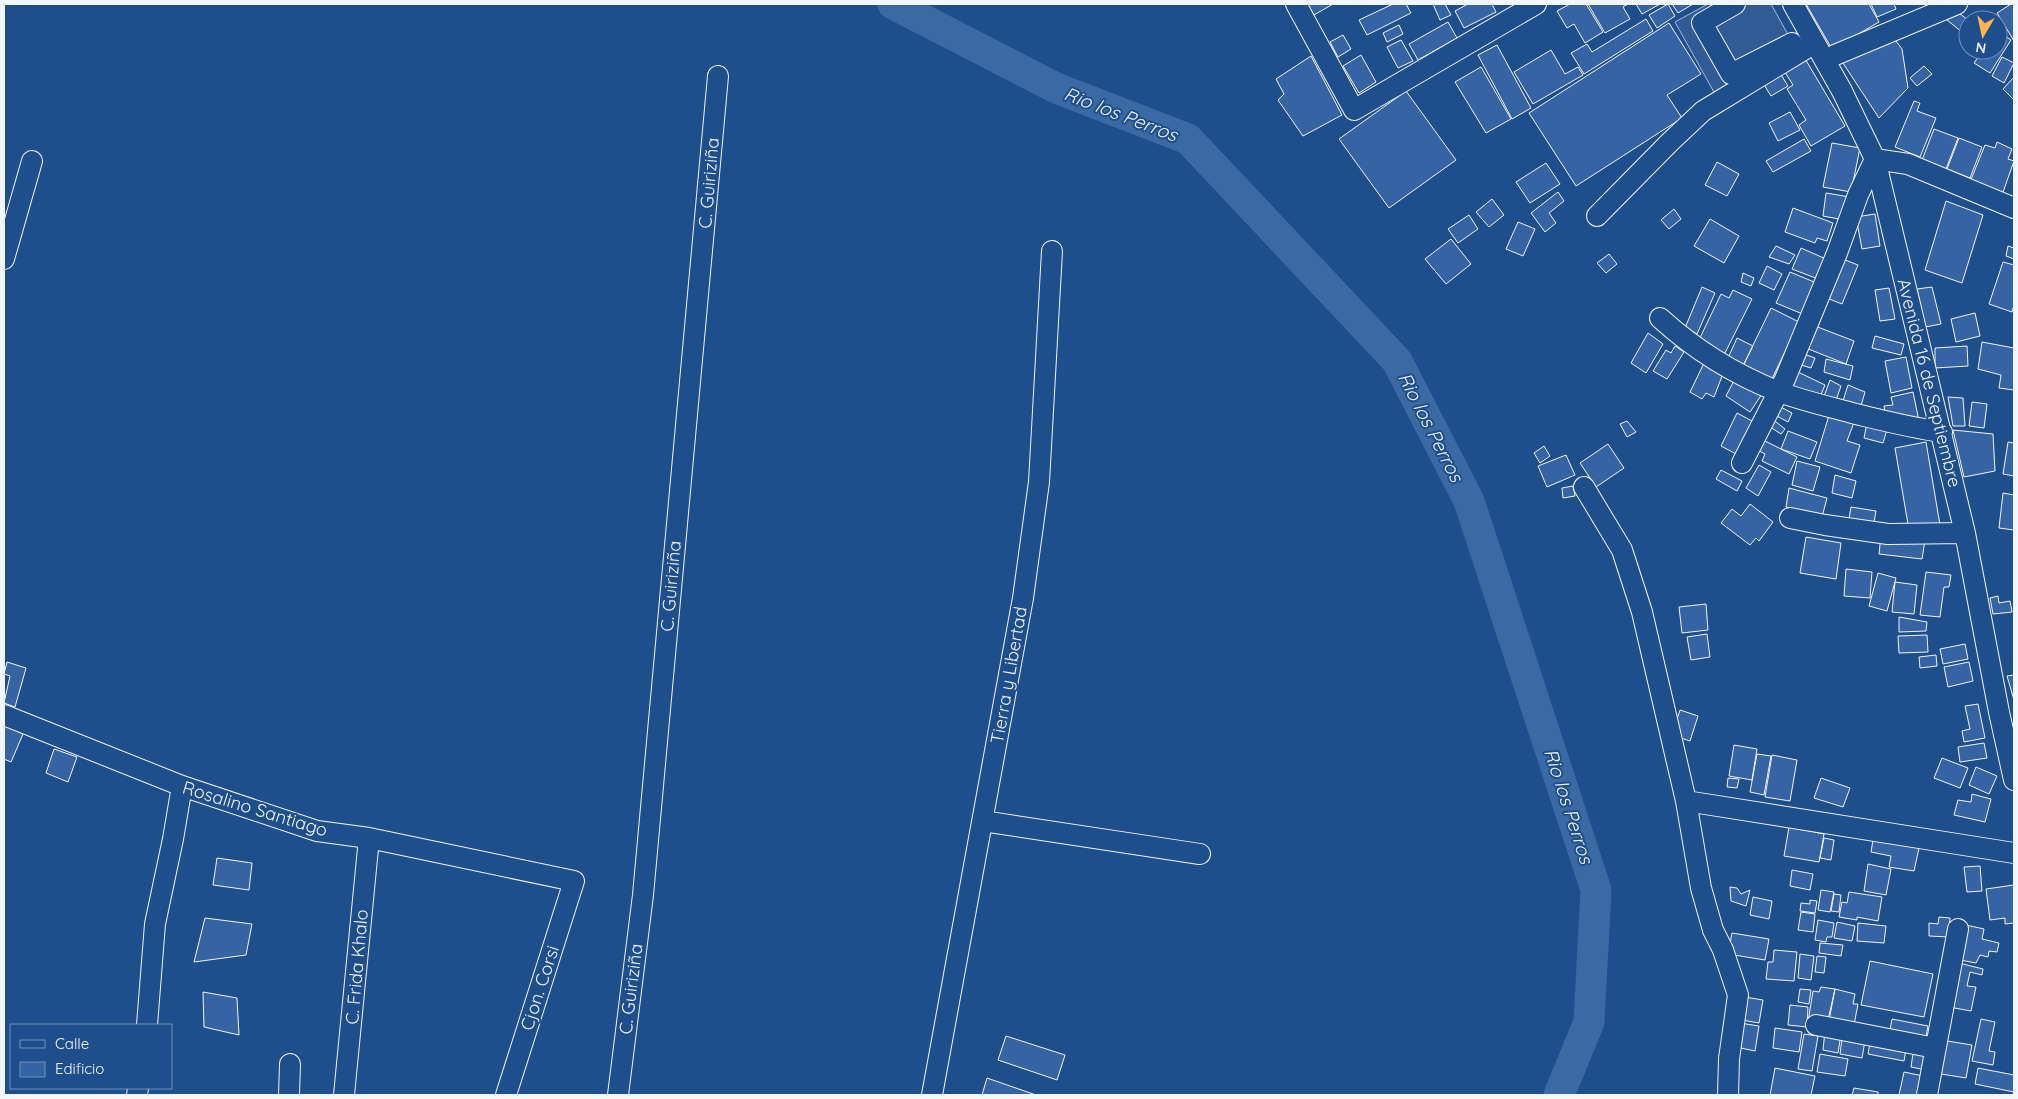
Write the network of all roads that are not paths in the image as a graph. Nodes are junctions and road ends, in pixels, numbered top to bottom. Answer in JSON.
{"nodes":[{"id":1,"x":1296,"y":4,"type":"edge"},
{"id":2,"x":1536,"y":4,"type":"edge"},
{"id":3,"x":1735,"y":4,"type":"edge"},
{"id":4,"x":1793,"y":4,"type":"edge"},
{"id":5,"x":1957,"y":4,"type":"edge"},
{"id":6,"x":1511,"y":10,"type":"edge"},
{"id":7,"x":1815,"y":42,"type":"junction"},
{"id":8,"x":1792,"y":43,"type":"dead end"},
{"id":9,"x":1826,"y":61,"type":"junction"},
{"id":10,"x":718,"y":76,"type":"dead end"},
{"id":11,"x":1875,"y":159,"type":"junction"},
{"id":12,"x":32,"y":161,"type":"dead end"},
{"id":13,"x":2014,"y":208,"type":"edge"},
{"id":14,"x":1597,"y":216,"type":"dead end"},
{"id":15,"x":1052,"y":251,"type":"dead end"},
{"id":16,"x":4,"y":260,"type":"edge"},
{"id":17,"x":1660,"y":318,"type":"dead end"},
{"id":18,"x":1778,"y":392,"type":"junction"},
{"id":19,"x":1942,"y":432,"type":"junction"},
{"id":20,"x":1742,"y":462,"type":"dead end"},
{"id":21,"x":1584,"y":486,"type":"dead end"},
{"id":22,"x":1790,"y":518,"type":"dead end"},
{"id":23,"x":1966,"y":533,"type":"junction"},
{"id":24,"x":2007,"y":713,"type":"edge"},
{"id":25,"x":4,"y":715,"type":"edge"},
{"id":26,"x":2014,"y":780,"type":"edge"},
{"id":27,"x":182,"y":786,"type":"junction"},
{"id":28,"x":1686,"y":801,"type":"junction"},
{"id":29,"x":983,"y":821,"type":"junction"},
{"id":30,"x":369,"y":838,"type":"junction"},
{"id":31,"x":2014,"y":853,"type":"edge"},
{"id":32,"x":1200,"y":854,"type":"dead end"},
{"id":33,"x":574,"y":881,"type":"joint"},
{"id":34,"x":1958,"y":929,"type":"dead end"},
{"id":35,"x":147,"y":1024,"type":"edge"},
{"id":36,"x":1816,"y":1025,"type":"dead end"},
{"id":37,"x":1936,"y":1048,"type":"junction"},
{"id":38,"x":290,"y":1064,"type":"dead end"},
{"id":39,"x":289,"y":1095,"type":"edge"},
{"id":40,"x":344,"y":1095,"type":"edge"},
{"id":41,"x":506,"y":1095,"type":"edge"},
{"id":42,"x":618,"y":1095,"type":"edge"},
{"id":43,"x":932,"y":1095,"type":"edge"},
{"id":44,"x":1728,"y":1095,"type":"edge"},
{"id":45,"x":1927,"y":1095,"type":"edge"}],
"edges":[{"from":1,"to":6,"type":"street"},
{"from":2,"to":6,"type":"street"},
{"from":3,"to":8,"type":"street"},
{"from":4,"to":7,"type":"street","name":"Avenida 16 de Septiembre"},
{"from":5,"to":9,"type":"street"},
{"from":7,"to":9,"type":"street","name":"Avenida 16 de Septiembre"},
{"from":7,"to":14,"type":"street"},
{"from":9,"to":11,"type":"street","name":"Avenida 16 de Septiembre"},
{"from":10,"to":42,"type":"street","name":"C. Guiriziña"},
{"from":11,"to":13,"type":"street"},
{"from":11,"to":18,"type":"street"},
{"from":11,"to":19,"type":"street","name":"Avenida 16 de Septiembre"},
{"from":12,"to":16,"type":"street"},
{"from":15,"to":29,"type":"street","name":"Tierra y Libertad"},
{"from":17,"to":18,"type":"street"},
{"from":18,"to":19,"type":"street"},
{"from":18,"to":20,"type":"street"},
{"from":19,"to":23,"type":"street","name":"Avenida 16 de Septiembre"},
{"from":21,"to":28,"type":"street"},
{"from":22,"to":23,"type":"street"},
{"from":23,"to":24,"type":"street","name":"Avenida 16 de Septiembre"},
{"from":24,"to":26,"type":"street","name":"Avenida 16 de Septiembre"},
{"from":25,"to":27,"type":"street","name":"Rosalino Santiago"},
{"from":27,"to":30,"type":"street","name":"Rosalino Santiago"},
{"from":27,"to":35,"type":"street"},
{"from":28,"to":31,"type":"street"},
{"from":28,"to":44,"type":"street"},
{"from":29,"to":32,"type":"street"},
{"from":29,"to":43,"type":"street","name":"Tierra y Libertad"},
{"from":30,"to":33,"type":"street","name":"Rosalino Santiago"},
{"from":30,"to":40,"type":"street","name":"C. Frida Khalo"},
{"from":33,"to":41,"type":"street","name":"Cjon. Corsi"},
{"from":34,"to":37,"type":"street"},
{"from":36,"to":37,"type":"street"},
{"from":37,"to":45,"type":"street"},
{"from":38,"to":39,"type":"street"}]}
